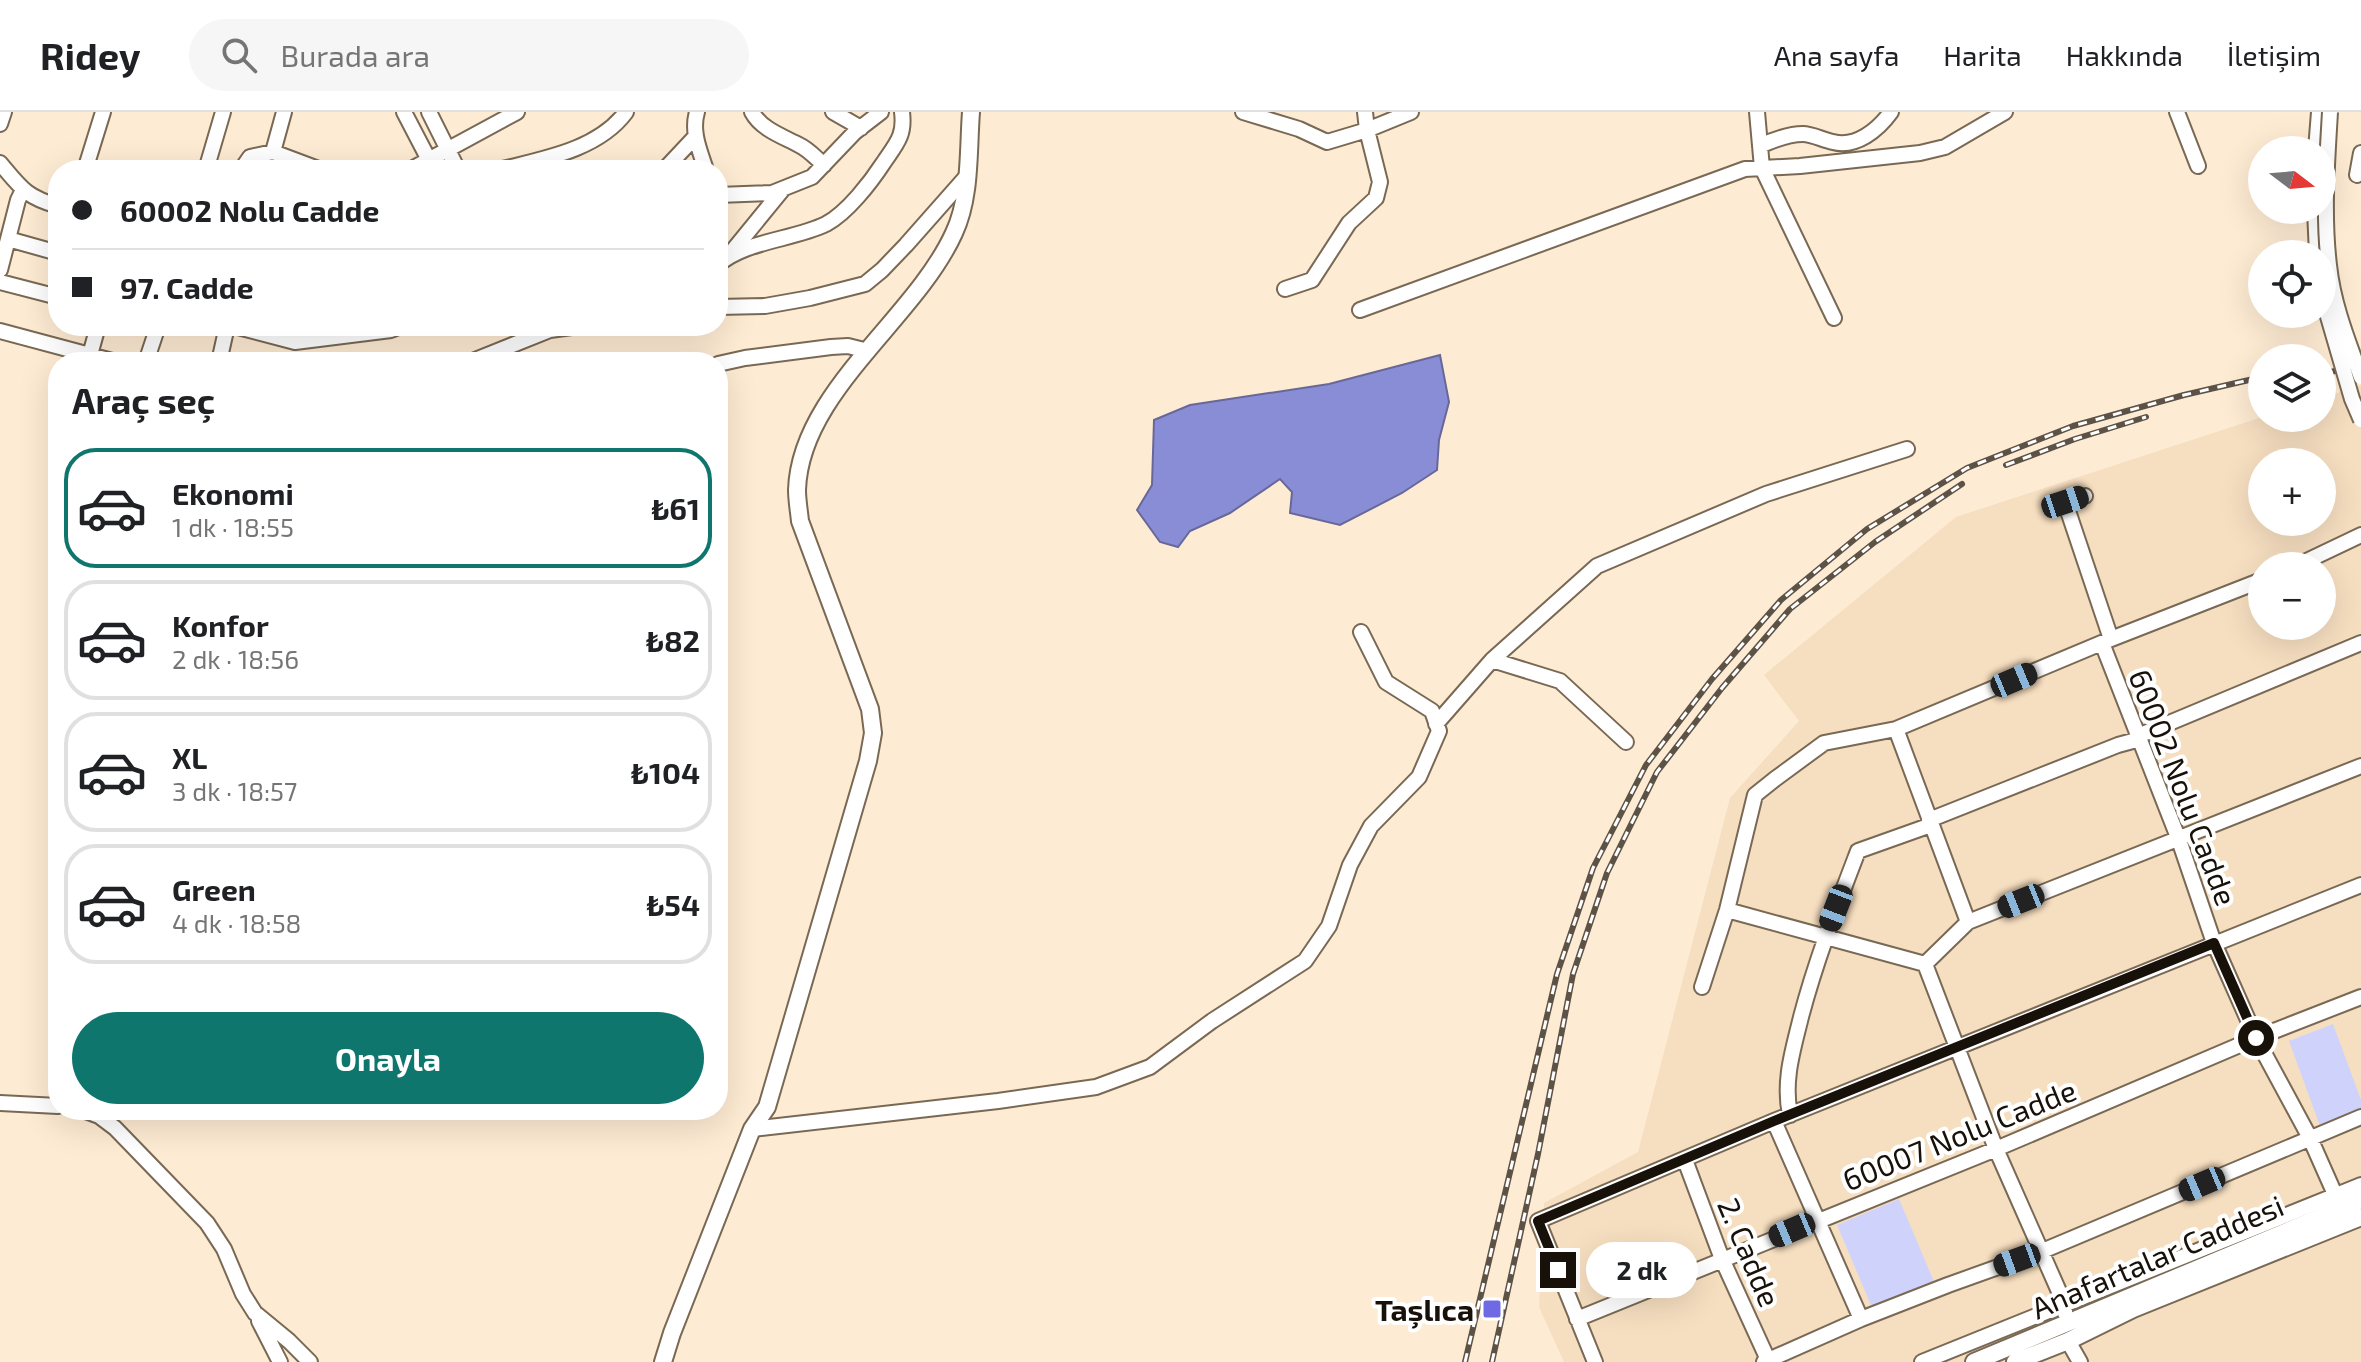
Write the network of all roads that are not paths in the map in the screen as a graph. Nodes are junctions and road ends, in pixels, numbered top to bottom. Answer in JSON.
{"nodes":[{"id":1,"x":4,"y":112,"type":"edge"},
{"id":2,"x":103,"y":112,"type":"edge"},
{"id":3,"x":223,"y":112,"type":"edge"},
{"id":4,"x":284,"y":112,"type":"edge"},
{"id":5,"x":404,"y":112,"type":"edge"},
{"id":6,"x":429,"y":112,"type":"edge"},
{"id":7,"x":517,"y":112,"type":"edge"},
{"id":8,"x":626,"y":112,"type":"edge"},
{"id":9,"x":697,"y":112,"type":"edge"},
{"id":10,"x":752,"y":112,"type":"edge"},
{"id":11,"x":833,"y":112,"type":"edge"},
{"id":12,"x":881,"y":112,"type":"edge"},
{"id":13,"x":902,"y":112,"type":"edge"},
{"id":14,"x":971,"y":112,"type":"edge"},
{"id":15,"x":1243,"y":112,"type":"edge"},
{"id":16,"x":1365,"y":112,"type":"edge"},
{"id":17,"x":1411,"y":112,"type":"edge"},
{"id":18,"x":1757,"y":112,"type":"edge"},
{"id":19,"x":1891,"y":112,"type":"edge"},
{"id":20,"x":2005,"y":112,"type":"edge"},
{"id":21,"x":2177,"y":112,"type":"edge"},
{"id":22,"x":2319,"y":112,"type":"edge"},
{"id":23,"x":2330,"y":112,"type":"edge"},
{"id":24,"x":0,"y":124,"type":"edge"},
{"id":25,"x":861,"y":128,"type":"junction"},
{"id":26,"x":1367,"y":130,"type":"junction"},
{"id":27,"x":2317,"y":136,"type":"edge"},
{"id":28,"x":695,"y":137,"type":"junction"},
{"id":29,"x":1760,"y":146,"type":"junction"},
{"id":30,"x":448,"y":150,"type":"junction"},
{"id":31,"x":273,"y":152,"type":"junction"},
{"id":32,"x":2361,"y":153,"type":"edge"},
{"id":33,"x":88,"y":160,"type":"edge"},
{"id":34,"x":209,"y":160,"type":"edge"},
{"id":35,"x":248,"y":160,"type":"edge"},
{"id":36,"x":294,"y":160,"type":"edge"},
{"id":37,"x":429,"y":160,"type":"joint"},
{"id":38,"x":453,"y":160,"type":"edge"},
{"id":39,"x":534,"y":160,"type":"edge"},
{"id":40,"x":673,"y":160,"type":"edge"},
{"id":41,"x":703,"y":160,"type":"edge"},
{"id":42,"x":0,"y":163,"type":"edge"},
{"id":43,"x":824,"y":165,"type":"junction"},
{"id":44,"x":2198,"y":166,"type":"dead end"},
{"id":45,"x":1762,"y":168,"type":"junction"},
{"id":46,"x":2357,"y":175,"type":"dead end"},
{"id":47,"x":967,"y":176,"type":"junction"},
{"id":48,"x":784,"y":188,"type":"junction"},
{"id":49,"x":23,"y":190,"type":"junction"},
{"id":50,"x":728,"y":195,"type":"edge"},
{"id":51,"x":48,"y":203,"type":"edge"},
{"id":52,"x":8,"y":239,"type":"junction"},
{"id":53,"x":48,"y":250,"type":"edge"},
{"id":54,"x":730,"y":254,"type":"joint"},
{"id":55,"x":0,"y":270,"type":"edge"},
{"id":56,"x":0,"y":282,"type":"edge"},
{"id":57,"x":1285,"y":289,"type":"dead end"},
{"id":58,"x":48,"y":294,"type":"edge"},
{"id":59,"x":728,"y":307,"type":"edge"},
{"id":60,"x":1360,"y":310,"type":"dead end"},
{"id":61,"x":1834,"y":318,"type":"dead end"},
{"id":62,"x":2331,"y":328,"type":"edge"},
{"id":63,"x":0,"y":331,"type":"edge"},
{"id":64,"x":272,"y":336,"type":"edge"},
{"id":65,"x":305,"y":336,"type":"edge"},
{"id":66,"x":535,"y":336,"type":"edge"},
{"id":67,"x":868,"y":351,"type":"junction"},
{"id":68,"x":79,"y":352,"type":"edge"},
{"id":69,"x":495,"y":352,"type":"edge"},
{"id":70,"x":728,"y":362,"type":"edge"},
{"id":71,"x":2361,"y":377,"type":"edge"},
{"id":72,"x":2361,"y":420,"type":"edge"},
{"id":73,"x":1907,"y":449,"type":"dead end"},
{"id":74,"x":2085,"y":496,"type":"dead end"},
{"id":75,"x":2361,"y":535,"type":"edge"},
{"id":76,"x":2325,"y":552,"type":"edge"},
{"id":77,"x":2248,"y":586,"type":"edge"},
{"id":78,"x":1361,"y":632,"type":"dead end"},
{"id":79,"x":2107,"y":641,"type":"junction"},
{"id":80,"x":2361,"y":643,"type":"edge"},
{"id":81,"x":1492,"y":660,"type":"junction"},
{"id":82,"x":1436,"y":724,"type":"junction"},
{"id":83,"x":1896,"y":729,"type":"junction"},
{"id":84,"x":2139,"y":737,"type":"junction"},
{"id":85,"x":1626,"y":742,"type":"dead end"},
{"id":86,"x":2361,"y":766,"type":"edge"},
{"id":87,"x":1930,"y":823,"type":"junction"},
{"id":88,"x":2179,"y":840,"type":"junction"},
{"id":89,"x":2361,"y":885,"type":"edge"},
{"id":90,"x":1727,"y":910,"type":"junction"},
{"id":91,"x":1968,"y":922,"type":"junction"},
{"id":92,"x":1825,"y":937,"type":"junction"},
{"id":93,"x":2214,"y":943,"type":"junction"},
{"id":94,"x":1925,"y":964,"type":"junction"},
{"id":95,"x":1702,"y":987,"type":"dead end"},
{"id":96,"x":2361,"y":997,"type":"edge"},
{"id":97,"x":2256,"y":1038,"type":"junction"},
{"id":98,"x":1956,"y":1048,"type":"junction"},
{"id":99,"x":0,"y":1103,"type":"edge"},
{"id":100,"x":48,"y":1105,"type":"edge"},
{"id":101,"x":1790,"y":1115,"type":"junction"},
{"id":102,"x":2361,"y":1117,"type":"edge"},
{"id":103,"x":104,"y":1120,"type":"edge"},
{"id":104,"x":1774,"y":1121,"type":"junction"},
{"id":105,"x":752,"y":1129,"type":"junction"},
{"id":106,"x":2310,"y":1138,"type":"junction"},
{"id":107,"x":1996,"y":1149,"type":"junction"},
{"id":108,"x":1685,"y":1160,"type":"junction"},
{"id":109,"x":2361,"y":1185,"type":"edge"},
{"id":110,"x":2361,"y":1200,"type":"edge"},
{"id":111,"x":2338,"y":1202,"type":"junction"},
{"id":112,"x":2361,"y":1217,"type":"edge"},
{"id":113,"x":1816,"y":1221,"type":"junction"},
{"id":114,"x":2040,"y":1252,"type":"junction"},
{"id":115,"x":1722,"y":1259,"type":"junction"},
{"id":116,"x":2065,"y":1305,"type":"junction"},
{"id":117,"x":255,"y":1313,"type":"junction"},
{"id":118,"x":1577,"y":1319,"type":"junction"},
{"id":119,"x":1861,"y":1319,"type":"junction"},
{"id":120,"x":2067,"y":1333,"type":"junction"},
{"id":121,"x":280,"y":1362,"type":"edge"},
{"id":122,"x":310,"y":1362,"type":"edge"},
{"id":123,"x":663,"y":1362,"type":"edge"},
{"id":124,"x":1595,"y":1362,"type":"edge"},
{"id":125,"x":1767,"y":1362,"type":"edge"},
{"id":126,"x":1922,"y":1362,"type":"edge"},
{"id":127,"x":1974,"y":1362,"type":"edge"},
{"id":128,"x":2015,"y":1362,"type":"edge"},
{"id":129,"x":2080,"y":1362,"type":"edge"}],
"edges":[{"from":1,"to":24,"type":"street"},
{"from":2,"to":33,"type":"street"},
{"from":3,"to":34,"type":"street"},
{"from":4,"to":31,"type":"street"},
{"from":5,"to":37,"type":"street"},
{"from":6,"to":30,"type":"street"},
{"from":7,"to":30,"type":"street"},
{"from":8,"to":39,"type":"street"},
{"from":9,"to":28,"type":"street"},
{"from":10,"to":43,"type":"street"},
{"from":11,"to":25,"type":"street"},
{"from":12,"to":25,"type":"street"},
{"from":13,"to":54,"type":"street"},
{"from":14,"to":47,"type":"main road"},
{"from":15,"to":26,"type":"street"},
{"from":16,"to":26,"type":"street"},
{"from":17,"to":26,"type":"street"},
{"from":18,"to":29,"type":"street"},
{"from":19,"to":29,"type":"street"},
{"from":20,"to":45,"type":"street"},
{"from":21,"to":44,"type":"street"},
{"from":22,"to":27,"type":"street"},
{"from":23,"to":71,"type":"street","bridge":true},
{"from":25,"to":43,"type":"street"},
{"from":26,"to":57,"type":"street"},
{"from":28,"to":40,"type":"street"},
{"from":28,"to":41,"type":"street"},
{"from":29,"to":45,"type":"street"},
{"from":30,"to":37,"type":"street"},
{"from":30,"to":38,"type":"street"},
{"from":31,"to":35,"type":"street"},
{"from":31,"to":36,"type":"street"},
{"from":32,"to":46,"type":"street"},
{"from":42,"to":49,"type":"street"},
{"from":43,"to":48,"type":"street"},
{"from":45,"to":60,"type":"street"},
{"from":45,"to":61,"type":"street"},
{"from":47,"to":59,"type":"street"},
{"from":47,"to":67,"type":"main road"},
{"from":48,"to":50,"type":"street"},
{"from":48,"to":54,"type":"street"},
{"from":49,"to":51,"type":"street"},
{"from":49,"to":52,"type":"street"},
{"from":52,"to":53,"type":"street"},
{"from":52,"to":55,"type":"street"},
{"from":56,"to":58,"type":"street"},
{"from":62,"to":72,"type":"street","bridge":true},
{"from":63,"to":68,"type":"street"},
{"from":64,"to":65,"type":"street"},
{"from":66,"to":69,"type":"street"},
{"from":67,"to":70,"type":"street"},
{"from":67,"to":105,"type":"main road"},
{"from":73,"to":81,"type":"street"},
{"from":74,"to":79,"type":"street","name":"60002 Nolu Cadde"},
{"from":75,"to":76,"type":"street"},
{"from":77,"to":79,"type":"street"},
{"from":78,"to":82,"type":"street"},
{"from":79,"to":83,"type":"street"},
{"from":79,"to":84,"type":"street","name":"60002 Nolu Cadde"},
{"from":80,"to":84,"type":"street"},
{"from":81,"to":82,"type":"street"},
{"from":81,"to":85,"type":"street"},
{"from":82,"to":105,"type":"street"},
{"from":83,"to":87,"type":"street"},
{"from":83,"to":90,"type":"street"},
{"from":84,"to":87,"type":"street"},
{"from":84,"to":88,"type":"street","name":"60002 Nolu Cadde"},
{"from":86,"to":88,"type":"street"},
{"from":87,"to":91,"type":"street"},
{"from":87,"to":92,"type":"street"},
{"from":88,"to":91,"type":"street"},
{"from":88,"to":93,"type":"street","name":"60002 Nolu Cadde"},
{"from":89,"to":93,"type":"street"},
{"from":90,"to":92,"type":"street"},
{"from":90,"to":95,"type":"street"},
{"from":91,"to":94,"type":"street"},
{"from":92,"to":94,"type":"street"},
{"from":92,"to":101,"type":"street"},
{"from":93,"to":97,"type":"street","name":"60002 Nolu Cadde"},
{"from":93,"to":98,"type":"street"},
{"from":94,"to":98,"type":"street"},
{"from":96,"to":97,"type":"street","name":"60007 Nolu Cadde"},
{"from":97,"to":106,"type":"street","name":"60002 Nolu Cadde"},
{"from":97,"to":107,"type":"street","name":"60007 Nolu Cadde"},
{"from":98,"to":101,"type":"street"},
{"from":98,"to":107,"type":"street"},
{"from":99,"to":100,"type":"street"},
{"from":101,"to":104,"type":"street"},
{"from":102,"to":106,"type":"street"},
{"from":103,"to":117,"type":"street"},
{"from":104,"to":108,"type":"street"},
{"from":104,"to":113,"type":"street"},
{"from":105,"to":123,"type":"main road"},
{"from":106,"to":111,"type":"street","name":"60002 Nolu Cadde"},
{"from":106,"to":114,"type":"street"},
{"from":107,"to":113,"type":"street","name":"60007 Nolu Cadde"},
{"from":107,"to":114,"type":"street"},
{"from":108,"to":115,"type":"street","name":"2. Cadde"},
{"from":108,"to":118,"type":"street"},
{"from":109,"to":111,"type":"street"},
{"from":110,"to":111,"type":"main road","name":"Anafartalar Caddesi"},
{"from":111,"to":116,"type":"street"},
{"from":111,"to":120,"type":"main road","name":"Anafartalar Caddesi"},
{"from":112,"to":120,"type":"main road","name":"Anafartalar Caddesi"},
{"from":113,"to":115,"type":"street","name":"60007 Nolu Cadde"},
{"from":113,"to":119,"type":"street"},
{"from":114,"to":116,"type":"street"},
{"from":114,"to":119,"type":"street"},
{"from":115,"to":118,"type":"street","name":"60007 Nolu Cadde"},
{"from":115,"to":125,"type":"street","name":"2. Cadde"},
{"from":116,"to":120,"type":"street"},
{"from":116,"to":126,"type":"street"},
{"from":117,"to":121,"type":"street"},
{"from":117,"to":122,"type":"street"},
{"from":118,"to":124,"type":"street"},
{"from":119,"to":125,"type":"street"},
{"from":120,"to":127,"type":"main road","name":"Anafartalar Caddesi"},
{"from":120,"to":128,"type":"main road","name":"Anafartalar Caddesi"},
{"from":120,"to":129,"type":"street"}]}
